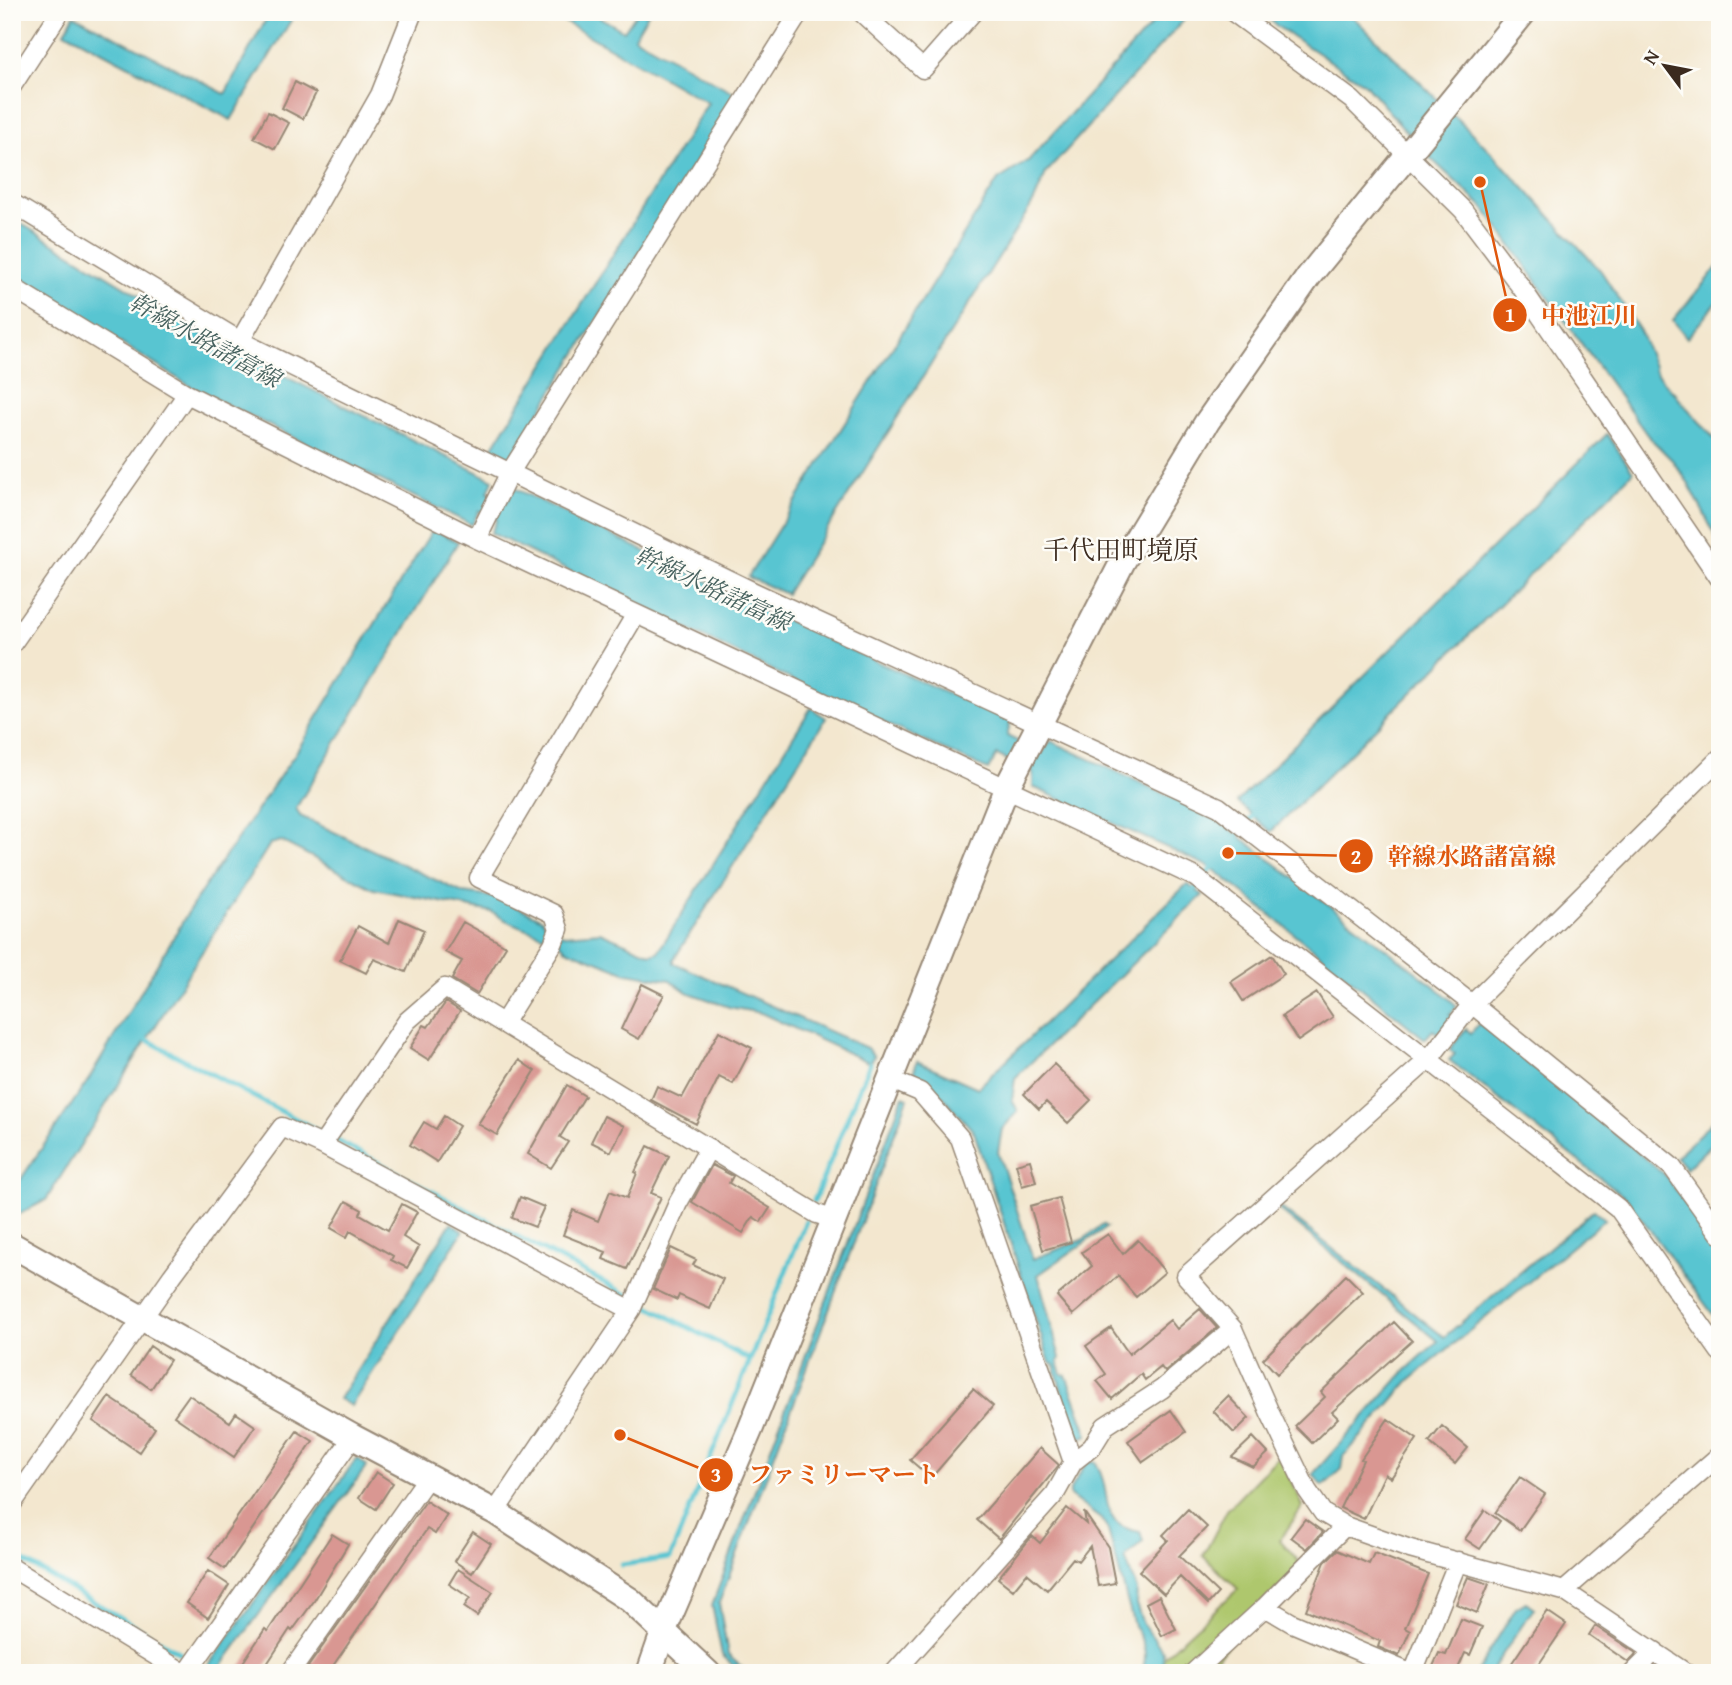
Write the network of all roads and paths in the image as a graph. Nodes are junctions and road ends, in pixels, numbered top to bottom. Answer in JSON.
{"nodes":[{"id":1,"x":413,"y":12,"type":"edge"},
{"id":2,"x":800,"y":12,"type":"edge"},
{"id":3,"x":861,"y":12,"type":"edge"},
{"id":4,"x":973,"y":12,"type":"edge"},
{"id":5,"x":1233,"y":12,"type":"edge"},
{"id":6,"x":1524,"y":12,"type":"edge"},
{"id":7,"x":58,"y":16,"type":"edge"},
{"id":8,"x":12,"y":86,"type":"edge"},
{"id":9,"x":1407,"y":153,"type":"junction"},
{"id":10,"x":12,"y":203,"type":"edge"},
{"id":11,"x":12,"y":287,"type":"edge"},
{"id":12,"x":240,"y":341,"type":"junction"},
{"id":13,"x":187,"y":394,"type":"junction"},
{"id":14,"x":509,"y":474,"type":"junction"},
{"id":15,"x":477,"y":539,"type":"junction"},
{"id":16,"x":1720,"y":579,"type":"edge"},
{"id":17,"x":636,"y":614,"type":"junction"},
{"id":18,"x":12,"y":644,"type":"edge"},
{"id":19,"x":1032,"y":733,"type":"junction"},
{"id":20,"x":1720,"y":758,"type":"edge"},
{"id":21,"x":1011,"y":778,"type":"junction"},
{"id":22,"x":1468,"y":1010,"type":"junction"},
{"id":23,"x":504,"y":1022,"type":"junction"},
{"id":24,"x":1433,"y":1054,"type":"junction"},
{"id":25,"x":889,"y":1079,"type":"junction"},
{"id":26,"x":322,"y":1145,"type":"junction"},
{"id":27,"x":709,"y":1148,"type":"junction"},
{"id":28,"x":833,"y":1219,"type":"junction"},
{"id":29,"x":1720,"y":1234,"type":"edge"},
{"id":30,"x":12,"y":1245,"type":"edge"},
{"id":31,"x":635,"y":1302,"type":"junction"},
{"id":32,"x":142,"y":1320,"type":"junction"},
{"id":33,"x":1233,"y":1329,"type":"junction"},
{"id":34,"x":1720,"y":1352,"type":"edge"},
{"id":35,"x":354,"y":1437,"type":"junction"},
{"id":36,"x":1720,"y":1455,"type":"edge"},
{"id":37,"x":1073,"y":1462,"type":"junction"},
{"id":38,"x":428,"y":1477,"type":"junction"},
{"id":39,"x":12,"y":1504,"type":"edge"},
{"id":40,"x":495,"y":1512,"type":"junction"},
{"id":41,"x":1345,"y":1526,"type":"junction"},
{"id":42,"x":1458,"y":1561,"type":"junction"},
{"id":43,"x":12,"y":1568,"type":"edge"},
{"id":44,"x":1564,"y":1591,"type":"junction"},
{"id":45,"x":1265,"y":1607,"type":"junction"},
{"id":46,"x":664,"y":1630,"type":"junction"},
{"id":47,"x":1655,"y":1651,"type":"junction"},
{"id":48,"x":186,"y":1673,"type":"edge"},
{"id":49,"x":290,"y":1673,"type":"edge"},
{"id":50,"x":649,"y":1673,"type":"edge"},
{"id":51,"x":708,"y":1673,"type":"edge"},
{"id":52,"x":894,"y":1673,"type":"edge"},
{"id":53,"x":1194,"y":1673,"type":"edge"},
{"id":54,"x":1411,"y":1673,"type":"edge"},
{"id":55,"x":1633,"y":1673,"type":"edge"},
{"id":56,"x":1686,"y":1673,"type":"edge"}],
"edges":[{"from":1,"to":12,"type":"street"},
{"from":2,"to":14,"type":"street"},
{"from":3,"to":4,"type":"street"},
{"from":5,"to":9,"type":"street"},
{"from":6,"to":9,"type":"street"},
{"from":7,"to":8,"type":"street"},
{"from":9,"to":16,"type":"street"},
{"from":9,"to":19,"type":"street"},
{"from":10,"to":12,"type":"street"},
{"from":11,"to":13,"type":"street"},
{"from":12,"to":14,"type":"street"},
{"from":13,"to":15,"type":"street"},
{"from":13,"to":18,"type":"street"},
{"from":14,"to":15,"type":"street"},
{"from":14,"to":19,"type":"street"},
{"from":15,"to":17,"type":"street"},
{"from":17,"to":21,"type":"street"},
{"from":17,"to":23,"type":"street"},
{"from":19,"to":21,"type":"street"},
{"from":19,"to":22,"type":"street"},
{"from":20,"to":22,"type":"street"},
{"from":21,"to":24,"type":"street"},
{"from":21,"to":25,"type":"street"},
{"from":22,"to":24,"type":"street"},
{"from":22,"to":29,"type":"street"},
{"from":23,"to":26,"type":"street"},
{"from":23,"to":27,"type":"street"},
{"from":24,"to":33,"type":"street"},
{"from":24,"to":34,"type":"street"},
{"from":25,"to":28,"type":"street"},
{"from":25,"to":37,"type":"street"},
{"from":26,"to":31,"type":"street"},
{"from":26,"to":32,"type":"street"},
{"from":27,"to":28,"type":"street"},
{"from":27,"to":31,"type":"street"},
{"from":28,"to":46,"type":"street"},
{"from":30,"to":32,"type":"street"},
{"from":31,"to":40,"type":"street"},
{"from":32,"to":35,"type":"street"},
{"from":32,"to":39,"type":"street"},
{"from":33,"to":37,"type":"street"},
{"from":33,"to":41,"type":"street"},
{"from":35,"to":38,"type":"street"},
{"from":35,"to":48,"type":"street"},
{"from":36,"to":44,"type":"street"},
{"from":37,"to":52,"type":"street"},
{"from":38,"to":40,"type":"street"},
{"from":38,"to":49,"type":"street"},
{"from":40,"to":46,"type":"street"},
{"from":41,"to":42,"type":"street"},
{"from":41,"to":45,"type":"street"},
{"from":42,"to":44,"type":"street"},
{"from":42,"to":54,"type":"street"},
{"from":43,"to":48,"type":"street"},
{"from":44,"to":47,"type":"street"},
{"from":45,"to":53,"type":"street"},
{"from":45,"to":54,"type":"street"},
{"from":46,"to":50,"type":"street"},
{"from":46,"to":51,"type":"street"},
{"from":47,"to":55,"type":"street"},
{"from":47,"to":56,"type":"street"}]}
